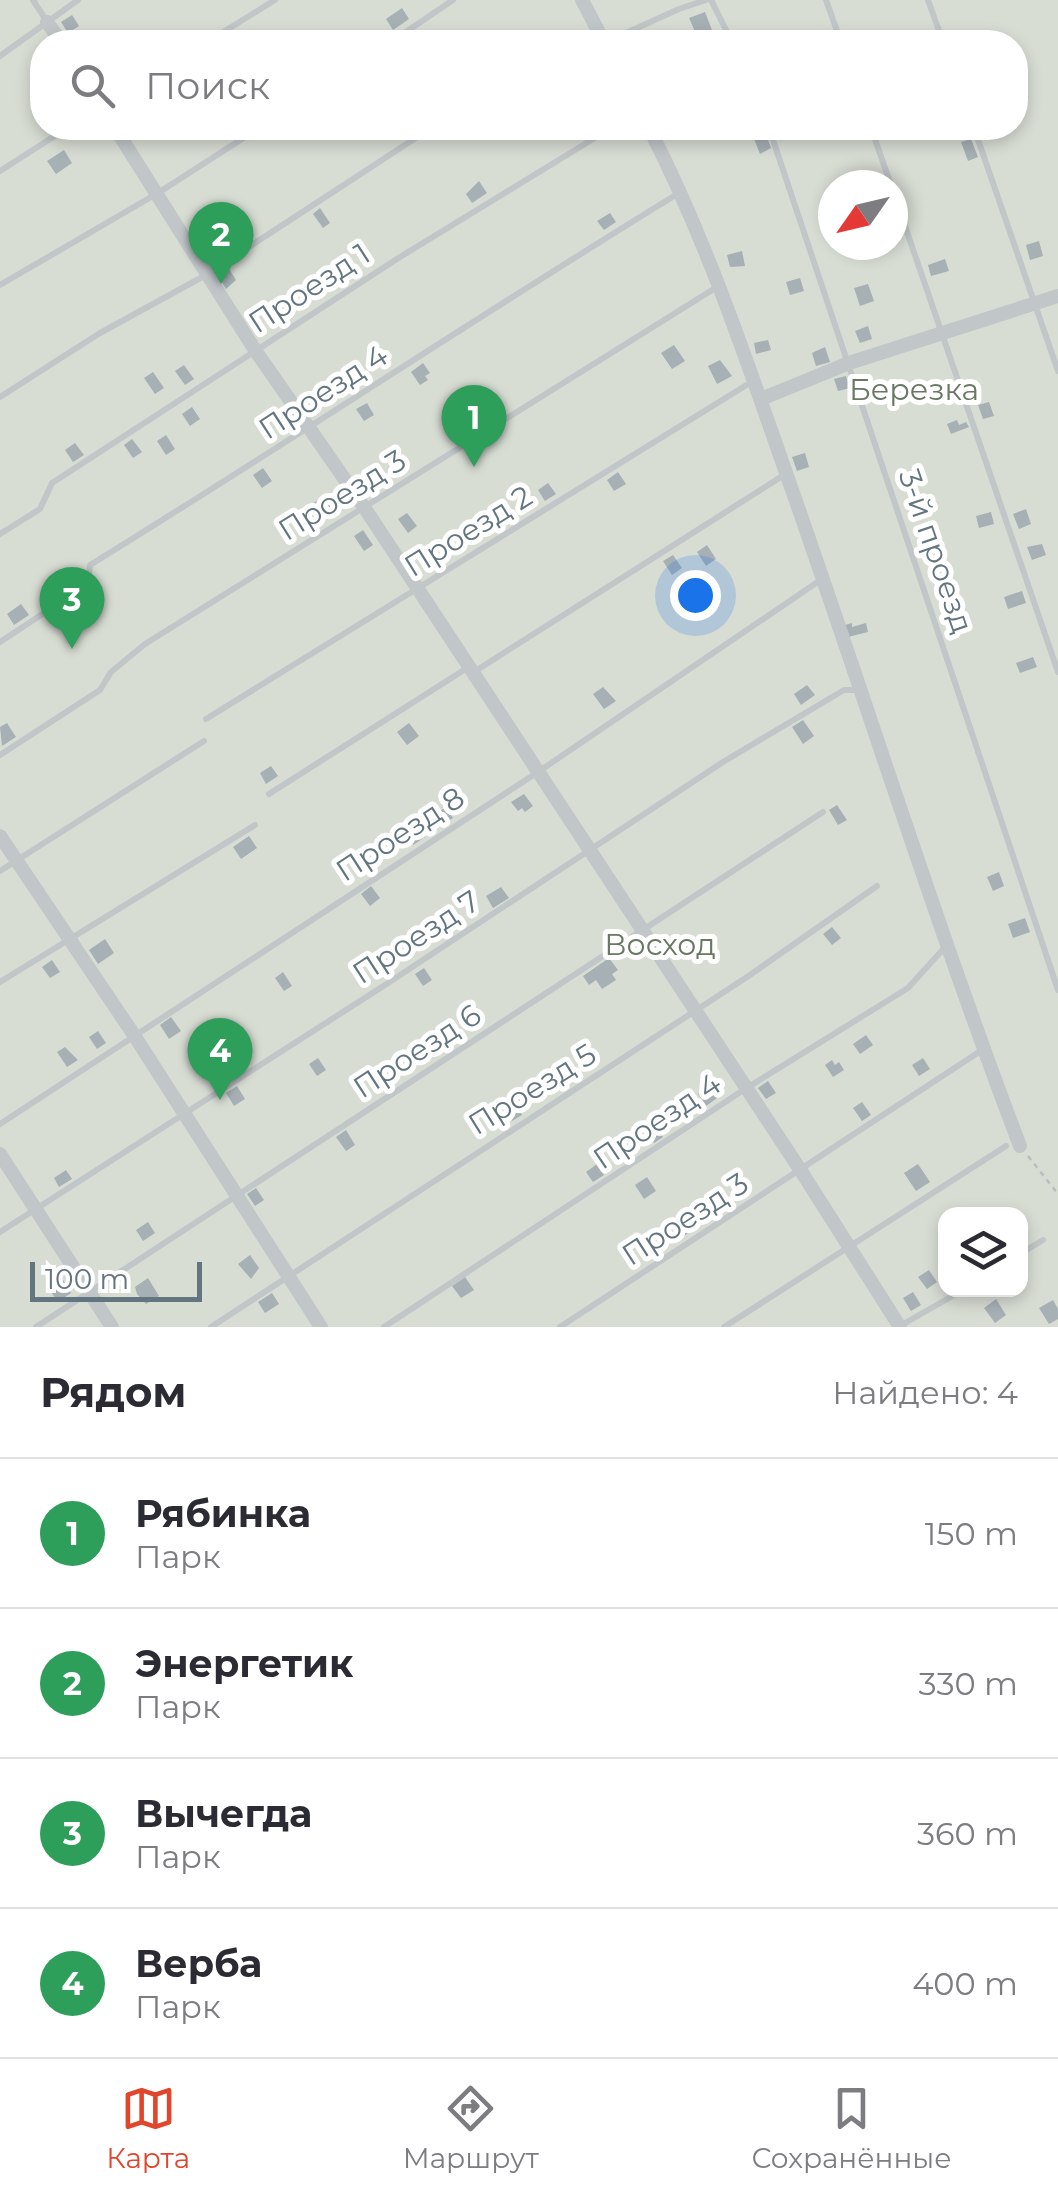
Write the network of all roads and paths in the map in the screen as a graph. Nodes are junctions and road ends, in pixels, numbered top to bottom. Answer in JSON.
{"nodes":[{"id":1,"x":33,"y":0,"type":"edge"},
{"id":2,"x":78,"y":0,"type":"edge"},
{"id":3,"x":276,"y":0,"type":"edge"},
{"id":4,"x":453,"y":0,"type":"edge"},
{"id":5,"x":582,"y":0,"type":"edge"},
{"id":6,"x":709,"y":0,"type":"edge"},
{"id":7,"x":826,"y":0,"type":"edge"},
{"id":8,"x":928,"y":0,"type":"edge"},
{"id":9,"x":47,"y":22,"type":"junction"},
{"id":10,"x":36,"y":30,"type":"edge"},
{"id":11,"x":53,"y":30,"type":"edge"},
{"id":12,"x":227,"y":30,"type":"edge"},
{"id":13,"x":408,"y":30,"type":"edge"},
{"id":14,"x":598,"y":30,"type":"edge"},
{"id":15,"x":632,"y":30,"type":"edge"},
{"id":16,"x":725,"y":30,"type":"edge"},
{"id":17,"x":837,"y":30,"type":"edge"},
{"id":18,"x":939,"y":30,"type":"edge"},
{"id":19,"x":30,"y":34,"type":"edge"},
{"id":20,"x":0,"y":56,"type":"edge"},
{"id":21,"x":48,"y":140,"type":"edge"},
{"id":22,"x":123,"y":140,"type":"edge"},
{"id":23,"x":240,"y":140,"type":"edge"},
{"id":24,"x":413,"y":140,"type":"edge"},
{"id":25,"x":592,"y":140,"type":"edge"},
{"id":26,"x":655,"y":140,"type":"edge"},
{"id":27,"x":773,"y":140,"type":"edge"},
{"id":28,"x":875,"y":140,"type":"edge"},
{"id":29,"x":978,"y":140,"type":"edge"},
{"id":30,"x":886,"y":170,"type":"edge"},
{"id":31,"x":0,"y":171,"type":"edge"},
{"id":32,"x":158,"y":193,"type":"junction"},
{"id":33,"x":684,"y":196,"type":"junction"},
{"id":34,"x":908,"y":234,"type":"edge"},
{"id":35,"x":206,"y":275,"type":"junction"},
{"id":36,"x":0,"y":285,"type":"edge"},
{"id":37,"x":718,"y":286,"type":"junction"},
{"id":38,"x":1058,"y":296,"type":"edge"},
{"id":39,"x":1034,"y":306,"type":"junction"},
{"id":40,"x":942,"y":333,"type":"junction"},
{"id":41,"x":254,"y":350,"type":"junction"},
{"id":42,"x":850,"y":363,"type":"junction"},
{"id":43,"x":1058,"y":371,"type":"edge"},
{"id":44,"x":754,"y":380,"type":"junction"},
{"id":45,"x":0,"y":397,"type":"edge"},
{"id":46,"x":761,"y":400,"type":"junction"},
{"id":47,"x":308,"y":430,"type":"junction"},
{"id":48,"x":786,"y":474,"type":"junction"},
{"id":49,"x":364,"y":508,"type":"junction"},
{"id":50,"x":0,"y":534,"type":"edge"},
{"id":51,"x":823,"y":578,"type":"junction"},
{"id":52,"x":417,"y":590,"type":"junction"},
{"id":53,"x":0,"y":642,"type":"edge"},
{"id":54,"x":470,"y":670,"type":"junction"},
{"id":55,"x":1058,"y":672,"type":"edge"},
{"id":56,"x":860,"y":690,"type":"junction"},
{"id":57,"x":206,"y":718,"type":"dead end"},
{"id":58,"x":204,"y":741,"type":"dead end"},
{"id":59,"x":0,"y":756,"type":"edge"},
{"id":60,"x":538,"y":772,"type":"junction"},
{"id":61,"x":268,"y":794,"type":"dead end"},
{"id":62,"x":823,"y":812,"type":"dead end"},
{"id":63,"x":255,"y":825,"type":"dead end"},
{"id":64,"x":0,"y":836,"type":"edge"},
{"id":65,"x":590,"y":851,"type":"junction"},
{"id":66,"x":16,"y":861,"type":"junction"},
{"id":67,"x":0,"y":871,"type":"edge"},
{"id":68,"x":877,"y":886,"type":"dead end"},
{"id":69,"x":643,"y":932,"type":"junction"},
{"id":70,"x":70,"y":939,"type":"junction"},
{"id":71,"x":947,"y":945,"type":"junction"},
{"id":72,"x":0,"y":982,"type":"edge"},
{"id":73,"x":1058,"y":990,"type":"edge"},
{"id":74,"x":694,"y":1010,"type":"junction"},
{"id":75,"x":134,"y":1035,"type":"junction"},
{"id":76,"x":984,"y":1050,"type":"junction"},
{"id":77,"x":745,"y":1089,"type":"junction"},
{"id":78,"x":184,"y":1114,"type":"junction"},
{"id":79,"x":0,"y":1124,"type":"edge"},
{"id":80,"x":1013,"y":1146,"type":"junction"},
{"id":81,"x":0,"y":1154,"type":"edge"},
{"id":82,"x":802,"y":1171,"type":"junction"},
{"id":83,"x":1058,"y":1194,"type":"edge"},
{"id":84,"x":236,"y":1196,"type":"junction"},
{"id":85,"x":37,"y":1211,"type":"junction"},
{"id":86,"x":0,"y":1232,"type":"edge"},
{"id":87,"x":1043,"y":1240,"type":"dead end"},
{"id":88,"x":848,"y":1246,"type":"junction"},
{"id":89,"x":1028,"y":1249,"type":"edge"},
{"id":90,"x":288,"y":1276,"type":"junction"},
{"id":91,"x":90,"y":1292,"type":"junction"},
{"id":92,"x":951,"y":1297,"type":"edge"},
{"id":93,"x":36,"y":1327,"type":"edge"},
{"id":94,"x":112,"y":1327,"type":"edge"},
{"id":95,"x":211,"y":1327,"type":"edge"},
{"id":96,"x":321,"y":1327,"type":"edge"},
{"id":97,"x":384,"y":1327,"type":"edge"},
{"id":98,"x":560,"y":1327,"type":"edge"},
{"id":99,"x":724,"y":1327,"type":"edge"},
{"id":100,"x":899,"y":1327,"type":"edge"}],
"edges":[{"from":1,"to":9,"type":"lane"},
{"from":2,"to":9,"type":"lane"},
{"from":3,"to":12,"type":"lane"},
{"from":4,"to":13,"type":"lane"},
{"from":5,"to":14,"type":"street"},
{"from":6,"to":15,"type":"lane"},
{"from":6,"to":16,"type":"lane"},
{"from":7,"to":17,"type":"lane"},
{"from":8,"to":18,"type":"lane"},
{"from":9,"to":10,"type":"lane"},
{"from":9,"to":11,"type":"street"},
{"from":19,"to":20,"type":"lane"},
{"from":21,"to":31,"type":"lane"},
{"from":22,"to":32,"type":"street"},
{"from":23,"to":32,"type":"lane"},
{"from":24,"to":35,"type":"lane"},
{"from":25,"to":41,"type":"lane","name":"Проезд 1"},
{"from":26,"to":33,"type":"street"},
{"from":27,"to":42,"type":"lane","name":"3-й проезд"},
{"from":28,"to":30,"type":"lane"},
{"from":29,"to":39,"type":"lane"},
{"from":32,"to":35,"type":"street"},
{"from":32,"to":36,"type":"lane"},
{"from":33,"to":37,"type":"street"},
{"from":33,"to":47,"type":"lane","name":"Проезд 4"},
{"from":34,"to":40,"type":"lane"},
{"from":35,"to":41,"type":"street"},
{"from":35,"to":45,"type":"lane"},
{"from":37,"to":44,"type":"street"},
{"from":37,"to":49,"type":"lane","name":"Проезд 3"},
{"from":38,"to":39,"type":"street"},
{"from":39,"to":40,"type":"street"},
{"from":39,"to":43,"type":"lane"},
{"from":40,"to":42,"type":"street"},
{"from":40,"to":55,"type":"lane"},
{"from":41,"to":47,"type":"street"},
{"from":41,"to":50,"type":"lane","name":"Проезд 1"},
{"from":42,"to":46,"type":"street"},
{"from":42,"to":73,"type":"lane","name":"3-й проезд"},
{"from":44,"to":46,"type":"street"},
{"from":44,"to":52,"type":"lane","name":"Проезд 2"},
{"from":46,"to":48,"type":"street"},
{"from":47,"to":49,"type":"street"},
{"from":47,"to":53,"type":"lane","name":"Проезд 4"},
{"from":48,"to":51,"type":"street"},
{"from":48,"to":54,"type":"lane"},
{"from":49,"to":52,"type":"street"},
{"from":49,"to":59,"type":"lane","name":"Проезд 3"},
{"from":51,"to":56,"type":"street"},
{"from":51,"to":60,"type":"lane","name":"Проезд 8"},
{"from":52,"to":54,"type":"street"},
{"from":52,"to":57,"type":"lane","name":"Проезд 2"},
{"from":54,"to":60,"type":"street"},
{"from":54,"to":61,"type":"lane"},
{"from":56,"to":65,"type":"lane","name":"Проезд 7"},
{"from":56,"to":71,"type":"street"},
{"from":58,"to":66,"type":"lane"},
{"from":60,"to":65,"type":"street"},
{"from":60,"to":75,"type":"lane","name":"Проезд 8"},
{"from":62,"to":69,"type":"lane","name":"Проезд 6"},
{"from":63,"to":70,"type":"lane"},
{"from":64,"to":66,"type":"street"},
{"from":65,"to":69,"type":"street"},
{"from":65,"to":78,"type":"lane","name":"Проезд 7"},
{"from":66,"to":67,"type":"lane"},
{"from":66,"to":70,"type":"street"},
{"from":68,"to":74,"type":"lane","name":"Проезд 5"},
{"from":69,"to":74,"type":"street"},
{"from":69,"to":84,"type":"lane","name":"Проезд 6"},
{"from":70,"to":72,"type":"lane"},
{"from":70,"to":75,"type":"street"},
{"from":71,"to":76,"type":"street"},
{"from":71,"to":77,"type":"lane","name":"Проезд 4"},
{"from":74,"to":77,"type":"street"},
{"from":74,"to":90,"type":"lane","name":"Проезд 5"},
{"from":75,"to":78,"type":"street"},
{"from":75,"to":79,"type":"lane","name":"Проезд 8"},
{"from":76,"to":80,"type":"street"},
{"from":76,"to":82,"type":"lane","name":"Проезд 3"},
{"from":77,"to":82,"type":"street"},
{"from":77,"to":97,"type":"lane","name":"Проезд 4"},
{"from":78,"to":84,"type":"street"},
{"from":78,"to":85,"type":"lane","name":"Проезд 7"},
{"from":80,"to":83,"type":"path"},
{"from":80,"to":88,"type":"lane"},
{"from":81,"to":85,"type":"street"},
{"from":82,"to":88,"type":"street"},
{"from":82,"to":98,"type":"lane","name":"Проезд 3"},
{"from":84,"to":90,"type":"street"},
{"from":84,"to":91,"type":"lane","name":"Проезд 6"},
{"from":85,"to":86,"type":"lane","name":"Проезд 7"},
{"from":85,"to":91,"type":"street"},
{"from":87,"to":89,"type":"lane"},
{"from":88,"to":99,"type":"lane"},
{"from":88,"to":100,"type":"street"},
{"from":90,"to":95,"type":"lane","name":"Проезд 5"},
{"from":90,"to":96,"type":"street"},
{"from":91,"to":93,"type":"lane","name":"Проезд 6"},
{"from":91,"to":94,"type":"street"},
{"from":92,"to":100,"type":"lane"}]}
